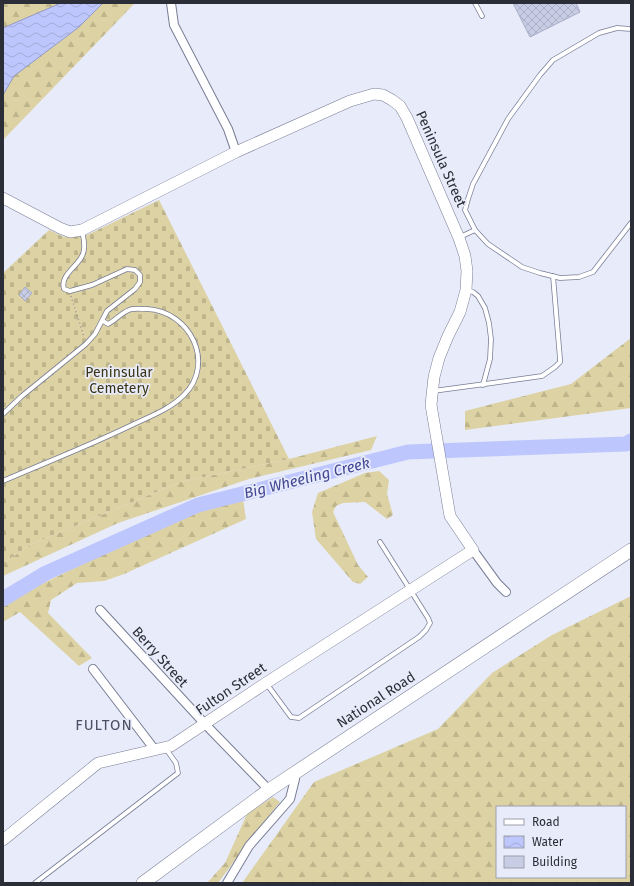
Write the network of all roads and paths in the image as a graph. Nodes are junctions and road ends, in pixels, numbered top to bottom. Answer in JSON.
{"nodes":[{"id":1,"x":171,"y":3,"type":"edge"},
{"id":2,"x":476,"y":3,"type":"edge"},
{"id":3,"x":482,"y":16,"type":"dead end"},
{"id":4,"x":631,"y":29,"type":"edge"},
{"id":5,"x":236,"y":152,"type":"junction"},
{"id":6,"x":3,"y":198,"type":"edge"},
{"id":7,"x":631,"y":223,"type":"edge"},
{"id":8,"x":82,"y":230,"type":"junction"},
{"id":9,"x":475,"y":230,"type":"junction"},
{"id":10,"x":459,"y":238,"type":"junction"},
{"id":11,"x":553,"y":276,"type":"junction"},
{"id":12,"x":466,"y":290,"type":"junction"},
{"id":13,"x":70,"y":291,"type":"junction"},
{"id":14,"x":102,"y":321,"type":"junction"},
{"id":15,"x":86,"y":344,"type":"junction"},
{"id":16,"x":483,"y":385,"type":"junction"},
{"id":17,"x":433,"y":391,"type":"junction"},
{"id":18,"x":3,"y":414,"type":"edge"},
{"id":19,"x":3,"y":481,"type":"edge"},
{"id":20,"x":380,"y":542,"type":"dead end"},
{"id":21,"x":473,"y":550,"type":"junction"},
{"id":22,"x":631,"y":550,"type":"edge"},
{"id":23,"x":410,"y":590,"type":"junction"},
{"id":24,"x":506,"y":592,"type":"dead end"},
{"id":25,"x":100,"y":610,"type":"dead end"},
{"id":26,"x":93,"y":669,"type":"dead end"},
{"id":27,"x":266,"y":683,"type":"junction"},
{"id":28,"x":205,"y":724,"type":"junction"},
{"id":29,"x":160,"y":748,"type":"junction"},
{"id":30,"x":295,"y":772,"type":"junction"},
{"id":31,"x":268,"y":790,"type":"junction"},
{"id":32,"x":3,"y":840,"type":"edge"},
{"id":33,"x":35,"y":883,"type":"edge"},
{"id":34,"x":143,"y":883,"type":"edge"},
{"id":35,"x":227,"y":883,"type":"edge"}],
"edges":[{"from":1,"to":5,"type":"street"},
{"from":2,"to":3,"type":"lane"},
{"from":4,"to":9,"type":"lane"},
{"from":5,"to":8,"type":"street","name":"Peninsula Street"},
{"from":5,"to":10,"type":"street","name":"Peninsula Street"},
{"from":6,"to":8,"type":"street"},
{"from":7,"to":11,"type":"lane"},
{"from":8,"to":13,"type":"lane"},
{"from":9,"to":10,"type":"lane"},
{"from":9,"to":11,"type":"lane"},
{"from":10,"to":12,"type":"street","name":"Peninsula Street"},
{"from":11,"to":16,"type":"lane"},
{"from":12,"to":16,"type":"lane"},
{"from":12,"to":17,"type":"street","name":"Peninsula Street"},
{"from":13,"to":14,"type":"lane"},
{"from":13,"to":15,"type":"path"},
{"from":14,"to":15,"type":"lane"},
{"from":14,"to":19,"type":"lane"},
{"from":15,"to":18,"type":"lane"},
{"from":16,"to":17,"type":"lane"},
{"from":17,"to":21,"type":"street","name":"Peninsula Street"},
{"from":20,"to":23,"type":"lane"},
{"from":21,"to":23,"type":"street","name":"Fulton Street"},
{"from":21,"to":24,"type":"street"},
{"from":22,"to":30,"type":"main road","name":"National Road"},
{"from":23,"to":27,"type":"street","name":"Fulton Street"},
{"from":23,"to":27,"type":"lane"},
{"from":25,"to":28,"type":"street","name":"Berry Street"},
{"from":26,"to":29,"type":"street"},
{"from":27,"to":28,"type":"street","name":"Fulton Street"},
{"from":28,"to":29,"type":"street","name":"Fulton Street"},
{"from":28,"to":31,"type":"street","name":"Berry Street"},
{"from":29,"to":32,"type":"street","name":"Fulton Street"},
{"from":29,"to":33,"type":"lane"},
{"from":30,"to":31,"type":"main road","name":"National Road"},
{"from":30,"to":35,"type":"street"},
{"from":31,"to":34,"type":"main road","name":"National Road"}]}
